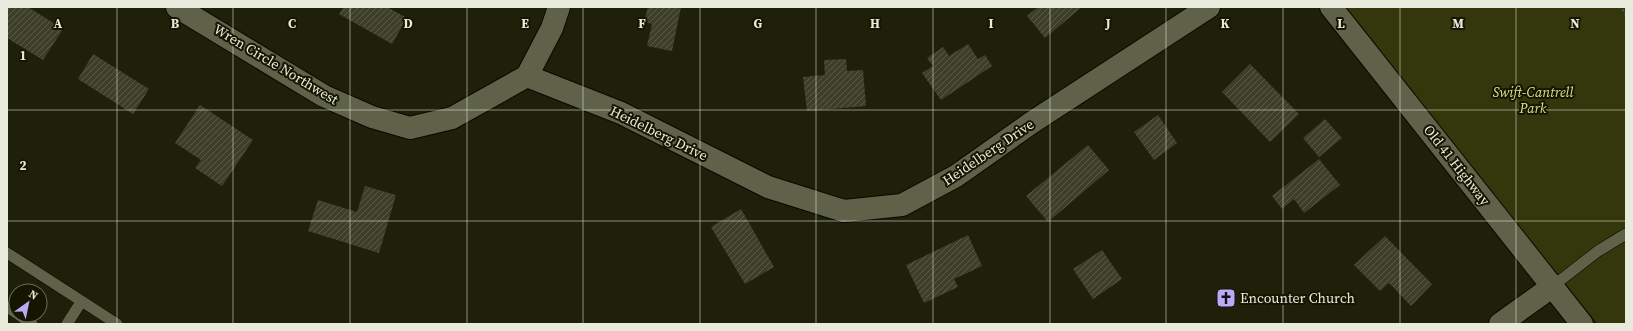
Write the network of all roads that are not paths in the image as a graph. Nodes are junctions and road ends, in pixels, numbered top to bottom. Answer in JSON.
{"nodes":[{"id":1,"x":177,"y":7,"type":"edge"},
{"id":2,"x":559,"y":7,"type":"edge"},
{"id":3,"x":1209,"y":7,"type":"edge"},
{"id":4,"x":1331,"y":7,"type":"edge"},
{"id":5,"x":527,"y":76,"type":"junction"},
{"id":6,"x":1626,"y":234,"type":"edge"},
{"id":7,"x":7,"y":253,"type":"edge"},
{"id":8,"x":1553,"y":286,"type":"junction"},
{"id":9,"x":81,"y":302,"type":"junction"},
{"id":10,"x":67,"y":324,"type":"edge"},
{"id":11,"x":117,"y":324,"type":"edge"},
{"id":12,"x":1500,"y":324,"type":"edge"},
{"id":13,"x":1582,"y":324,"type":"edge"}],
"edges":[{"from":1,"to":5,"type":"street","name":"Wren Circle Northwest"},
{"from":2,"to":5,"type":"street"},
{"from":3,"to":5,"type":"street","name":"Heidelberg Drive"},
{"from":4,"to":8,"type":"street","name":"Old 41 Highway"},
{"from":6,"to":8,"type":"lane"},
{"from":7,"to":9,"type":"lane"},
{"from":8,"to":12,"type":"street"},
{"from":8,"to":13,"type":"street","name":"Old 41 Highway"},
{"from":9,"to":10,"type":"lane"},
{"from":9,"to":11,"type":"lane"}]}
